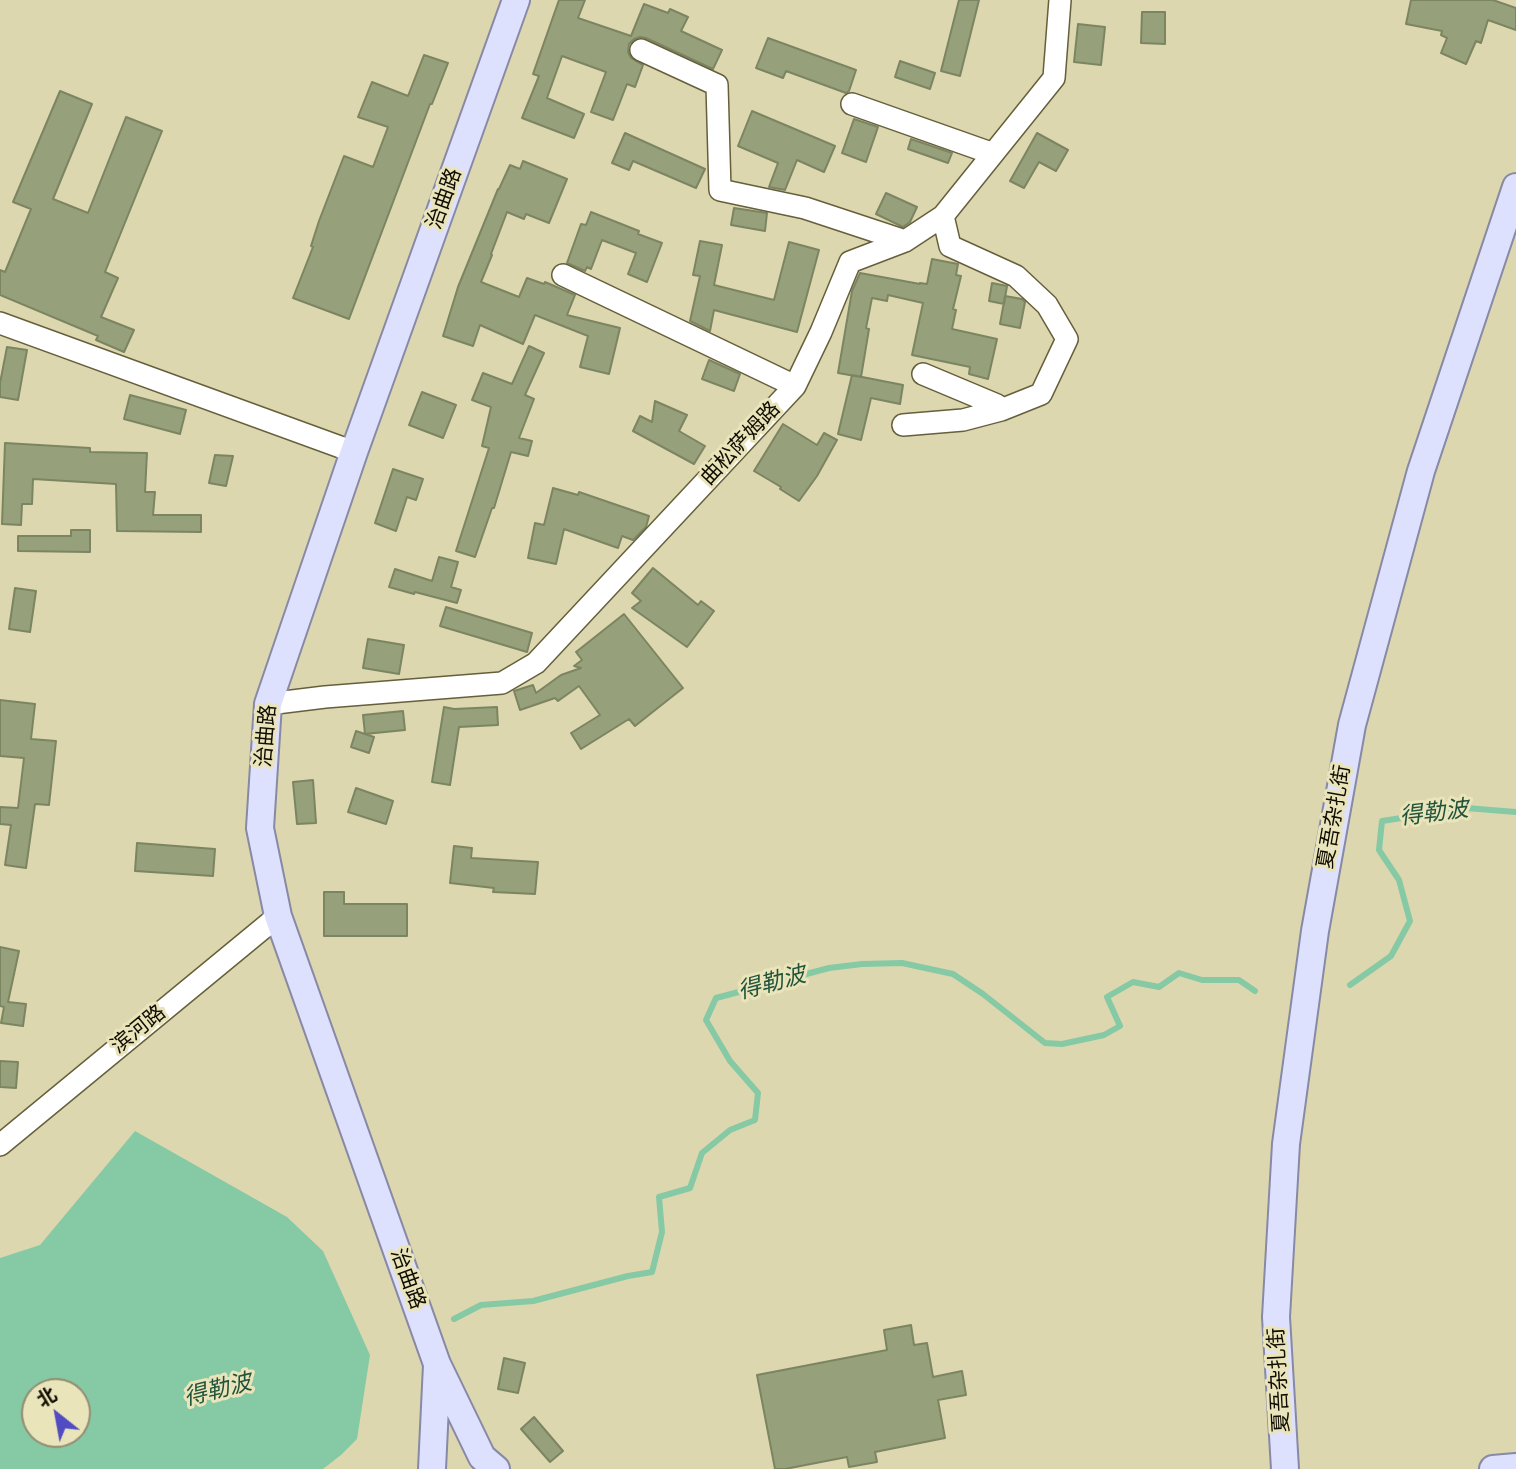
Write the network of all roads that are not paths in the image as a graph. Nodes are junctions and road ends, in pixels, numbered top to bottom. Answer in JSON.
{"nodes":[{"id":1,"x":516,"y":0,"type":"edge"},
{"id":2,"x":1060,"y":0,"type":"edge"},
{"id":3,"x":641,"y":50,"type":"dead end"},
{"id":4,"x":852,"y":104,"type":"dead end"},
{"id":5,"x":988,"y":152,"type":"dead end"},
{"id":6,"x":1516,"y":187,"type":"edge"},
{"id":7,"x":943,"y":216,"type":"junction"},
{"id":8,"x":905,"y":241,"type":"junction"},
{"id":9,"x":563,"y":275,"type":"dead end"},
{"id":10,"x":0,"y":323,"type":"edge"},
{"id":11,"x":923,"y":374,"type":"dead end"},
{"id":12,"x":795,"y":386,"type":"junction"},
{"id":13,"x":997,"y":405,"type":"dead end"},
{"id":14,"x":902,"y":425,"type":"dead end"},
{"id":15,"x":354,"y":452,"type":"junction"},
{"id":16,"x":268,"y":704,"type":"junction"},
{"id":17,"x":278,"y":916,"type":"junction"},
{"id":18,"x":0,"y":1145,"type":"edge"},
{"id":19,"x":437,"y":1364,"type":"junction"},
{"id":20,"x":1516,"y":1467,"type":"edge"},
{"id":21,"x":432,"y":1469,"type":"edge"},
{"id":22,"x":496,"y":1469,"type":"edge"},
{"id":23,"x":1285,"y":1469,"type":"edge"},
{"id":24,"x":1493,"y":1469,"type":"edge"}],
"edges":[{"from":1,"to":15,"type":"main road","name":"治曲路"},
{"from":2,"to":7,"type":"street","name":"曲松萨姆路"},
{"from":3,"to":8,"type":"street"},
{"from":4,"to":5,"type":"street"},
{"from":6,"to":23,"type":"main road","name":"夏吾杂扎街"},
{"from":7,"to":8,"type":"street","name":"曲松萨姆路"},
{"from":7,"to":14,"type":"street"},
{"from":8,"to":12,"type":"street","name":"曲松萨姆路"},
{"from":9,"to":12,"type":"street"},
{"from":10,"to":15,"type":"street"},
{"from":11,"to":13,"type":"street"},
{"from":12,"to":16,"type":"street","name":"曲松萨姆路"},
{"from":15,"to":16,"type":"main road","name":"治曲路"},
{"from":16,"to":17,"type":"main road","name":"治曲路"},
{"from":17,"to":18,"type":"street","name":"滨河路"},
{"from":17,"to":19,"type":"main road","name":"治曲路"},
{"from":19,"to":21,"type":"main road"},
{"from":19,"to":22,"type":"main road","name":"治曲路"},
{"from":20,"to":24,"type":"main road"}]}
